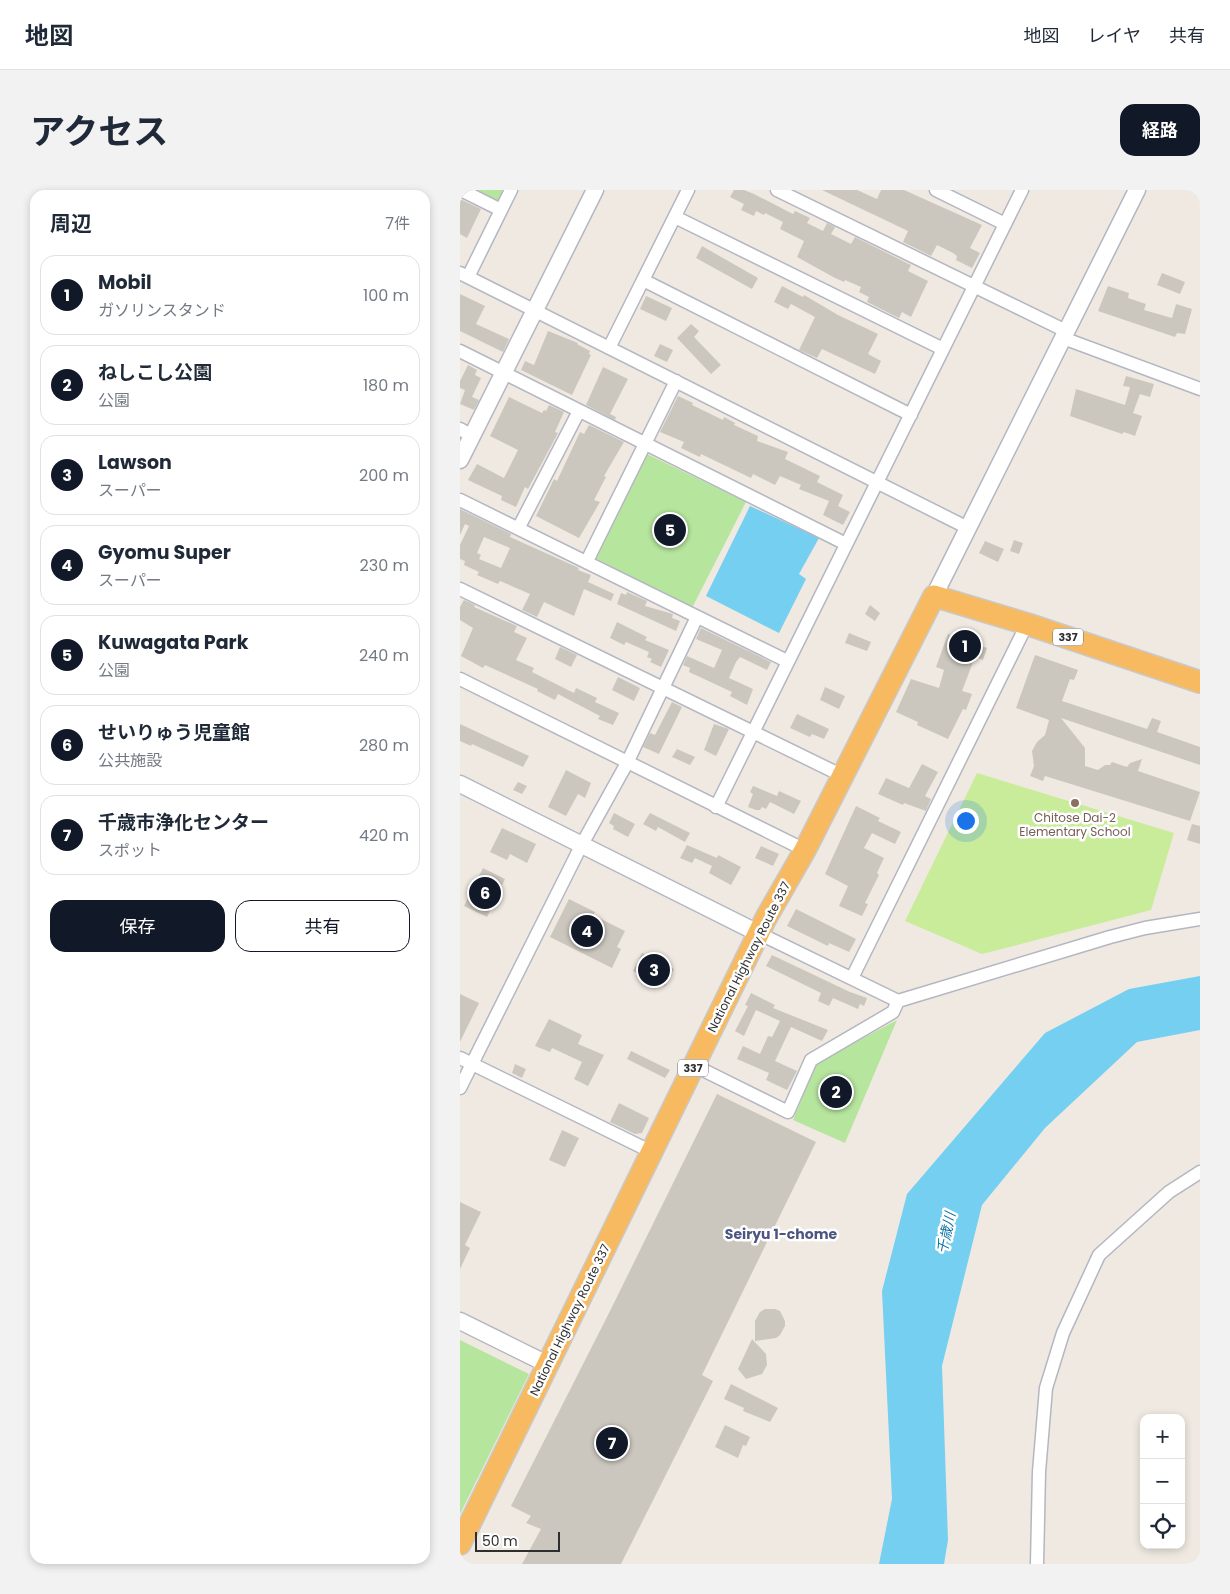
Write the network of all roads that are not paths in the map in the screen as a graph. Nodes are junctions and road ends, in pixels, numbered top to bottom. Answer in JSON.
{"nodes":[{"id":1,"x":461,"y":190,"type":"edge"},
{"id":2,"x":512,"y":190,"type":"edge"},
{"id":3,"x":595,"y":190,"type":"edge"},
{"id":4,"x":688,"y":190,"type":"edge"},
{"id":5,"x":777,"y":190,"type":"edge"},
{"id":6,"x":936,"y":190,"type":"edge"},
{"id":7,"x":1022,"y":190,"type":"edge"},
{"id":8,"x":1137,"y":190,"type":"edge"},
{"id":9,"x":501,"y":210,"type":"junction"},
{"id":10,"x":675,"y":216,"type":"junction"},
{"id":11,"x":1005,"y":224,"type":"junction"},
{"id":12,"x":464,"y":275,"type":"edge"},
{"id":13,"x":643,"y":280,"type":"junction"},
{"id":14,"x":974,"y":287,"type":"junction"},
{"id":15,"x":534,"y":312,"type":"junction"},
{"id":16,"x":1065,"y":334,"type":"junction"},
{"id":17,"x":609,"y":348,"type":"junction"},
{"id":18,"x":943,"y":349,"type":"junction"},
{"id":19,"x":460,"y":351,"type":"edge"},
{"id":20,"x":504,"y":372,"type":"junction"},
{"id":21,"x":676,"y":381,"type":"junction"},
{"id":22,"x":1200,"y":389,"type":"edge"},
{"id":23,"x":579,"y":411,"type":"junction"},
{"id":24,"x":911,"y":415,"type":"junction"},
{"id":25,"x":466,"y":432,"type":"edge"},
{"id":26,"x":646,"y":444,"type":"junction"},
{"id":27,"x":460,"y":460,"type":"edge"},
{"id":28,"x":878,"y":481,"type":"junction"},
{"id":29,"x":460,"y":500,"type":"edge"},
{"id":30,"x":519,"y":527,"type":"junction"},
{"id":31,"x":968,"y":528,"type":"junction"},
{"id":32,"x":846,"y":544,"type":"junction"},
{"id":33,"x":587,"y":561,"type":"junction"},
{"id":34,"x":460,"y":589,"type":"edge"},
{"id":35,"x":934,"y":596,"type":"junction"},
{"id":36,"x":697,"y":617,"type":"junction"},
{"id":37,"x":1027,"y":624,"type":"junction"},
{"id":38,"x":788,"y":661,"type":"junction"},
{"id":39,"x":460,"y":679,"type":"edge"},
{"id":40,"x":1200,"y":682,"type":"edge"},
{"id":41,"x":662,"y":689,"type":"junction"},
{"id":42,"x":752,"y":732,"type":"junction"},
{"id":43,"x":627,"y":763,"type":"junction"},
{"id":44,"x":843,"y":776,"type":"junction"},
{"id":45,"x":460,"y":784,"type":"edge"},
{"id":46,"x":716,"y":807,"type":"junction"},
{"id":47,"x":581,"y":846,"type":"junction"},
{"id":48,"x":805,"y":850,"type":"junction"},
{"id":49,"x":1200,"y":920,"type":"edge"},
{"id":50,"x":758,"y":933,"type":"junction"},
{"id":51,"x":852,"y":978,"type":"junction"},
{"id":52,"x":898,"y":1001,"type":"junction"},
{"id":53,"x":460,"y":1058,"type":"edge"},
{"id":54,"x":472,"y":1064,"type":"junction"},
{"id":55,"x":694,"y":1066,"type":"junction"},
{"id":56,"x":460,"y":1088,"type":"edge"},
{"id":57,"x":652,"y":1152,"type":"junction"},
{"id":58,"x":1200,"y":1172,"type":"edge"},
{"id":59,"x":460,"y":1321,"type":"edge"},
{"id":60,"x":549,"y":1365,"type":"junction"},
{"id":61,"x":460,"y":1544,"type":"edge"},
{"id":62,"x":1037,"y":1564,"type":"edge"}],
"edges":[{"from":1,"to":9,"type":"street"},
{"from":2,"to":9,"type":"street"},
{"from":3,"to":15,"type":"street"},
{"from":4,"to":10,"type":"street"},
{"from":5,"to":14,"type":"street"},
{"from":6,"to":11,"type":"street"},
{"from":7,"to":11,"type":"street"},
{"from":8,"to":16,"type":"street"},
{"from":9,"to":12,"type":"street"},
{"from":10,"to":13,"type":"street"},
{"from":10,"to":18,"type":"street"},
{"from":11,"to":14,"type":"street"},
{"from":12,"to":15,"type":"street"},
{"from":13,"to":17,"type":"street"},
{"from":13,"to":24,"type":"street"},
{"from":14,"to":16,"type":"street"},
{"from":14,"to":18,"type":"street"},
{"from":15,"to":17,"type":"street"},
{"from":15,"to":20,"type":"street"},
{"from":16,"to":22,"type":"street"},
{"from":16,"to":31,"type":"street"},
{"from":17,"to":21,"type":"street"},
{"from":18,"to":24,"type":"street"},
{"from":19,"to":20,"type":"street"},
{"from":20,"to":23,"type":"street"},
{"from":20,"to":25,"type":"street"},
{"from":21,"to":26,"type":"street"},
{"from":21,"to":28,"type":"street"},
{"from":23,"to":26,"type":"street"},
{"from":23,"to":30,"type":"street"},
{"from":24,"to":28,"type":"street"},
{"from":25,"to":27,"type":"street"},
{"from":26,"to":32,"type":"street"},
{"from":26,"to":33,"type":"street"},
{"from":28,"to":31,"type":"street"},
{"from":28,"to":32,"type":"street"},
{"from":29,"to":30,"type":"street"},
{"from":30,"to":33,"type":"street"},
{"from":31,"to":35,"type":"street"},
{"from":32,"to":38,"type":"street"},
{"from":33,"to":36,"type":"street"},
{"from":34,"to":41,"type":"street"},
{"from":35,"to":37,"type":"highway","number":"337"},
{"from":35,"to":44,"type":"highway","name":"National Highway Route 337","number":"337"},
{"from":36,"to":38,"type":"street"},
{"from":36,"to":41,"type":"street"},
{"from":37,"to":40,"type":"highway","number":"337"},
{"from":37,"to":51,"type":"street"},
{"from":38,"to":42,"type":"street"},
{"from":39,"to":43,"type":"street"},
{"from":41,"to":42,"type":"street"},
{"from":41,"to":43,"type":"street"},
{"from":42,"to":44,"type":"street"},
{"from":42,"to":46,"type":"street"},
{"from":43,"to":46,"type":"street"},
{"from":43,"to":47,"type":"street"},
{"from":44,"to":48,"type":"highway","name":"National Highway Route 337","number":"337"},
{"from":45,"to":47,"type":"street"},
{"from":46,"to":48,"type":"street"},
{"from":47,"to":50,"type":"street"},
{"from":47,"to":54,"type":"street"},
{"from":48,"to":50,"type":"highway","name":"National Highway Route 337","number":"337"},
{"from":49,"to":52,"type":"street"},
{"from":50,"to":51,"type":"street"},
{"from":50,"to":55,"type":"highway","name":"National Highway Route 337","number":"337"},
{"from":51,"to":52,"type":"street"},
{"from":52,"to":55,"type":"street"},
{"from":53,"to":54,"type":"street"},
{"from":54,"to":56,"type":"street"},
{"from":54,"to":57,"type":"street"},
{"from":55,"to":57,"type":"highway","name":"National Highway Route 337","number":"337"},
{"from":57,"to":60,"type":"highway","name":"National Highway Route 337","number":"337"},
{"from":58,"to":62,"type":"street"},
{"from":59,"to":60,"type":"street"},
{"from":60,"to":61,"type":"highway","name":"National Highway Route 337","number":"337"}]}
